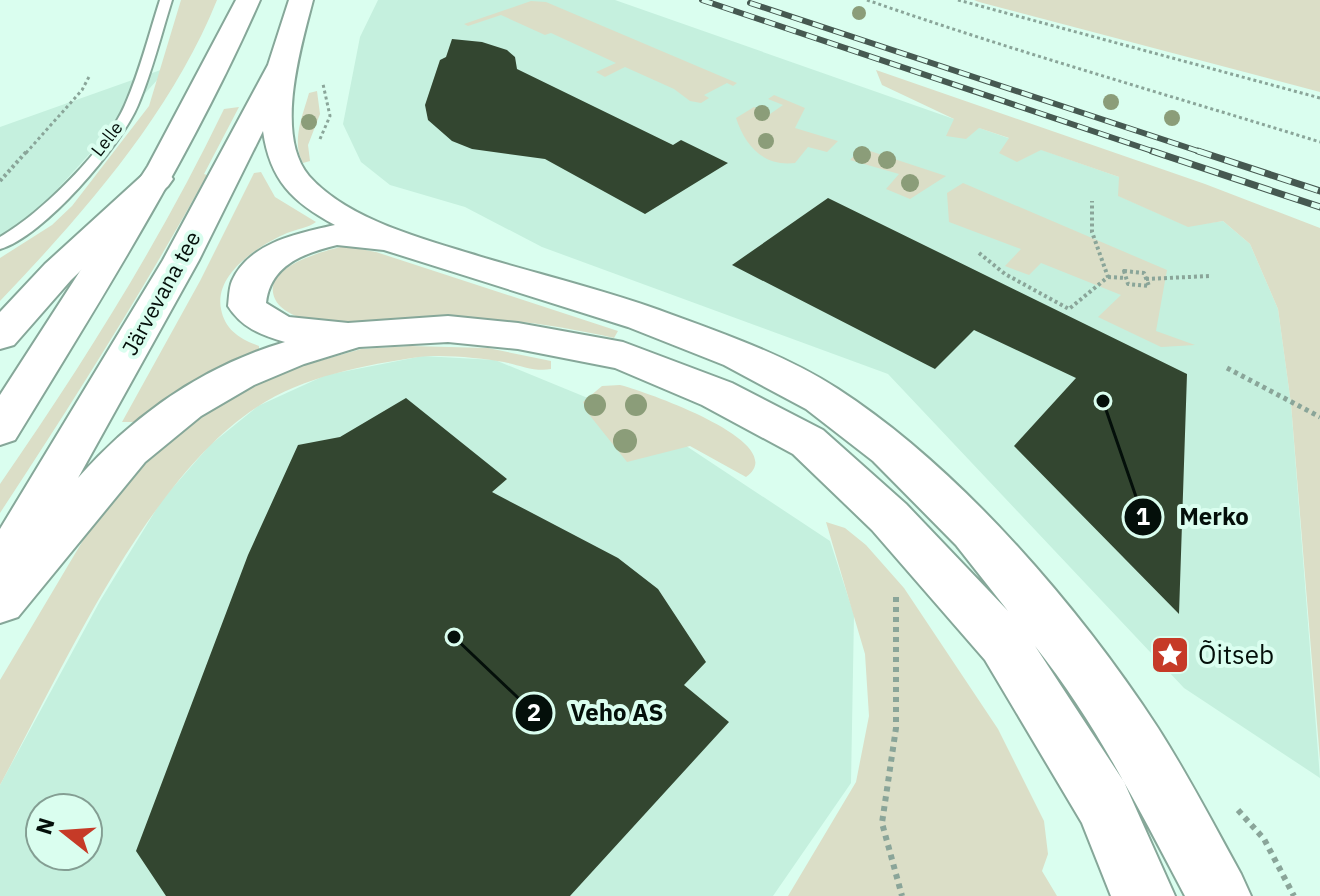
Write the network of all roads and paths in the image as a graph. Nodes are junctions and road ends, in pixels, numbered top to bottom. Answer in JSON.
{"nodes":[{"id":1,"x":166,"y":0,"type":"edge"},
{"id":2,"x":248,"y":0,"type":"edge"},
{"id":3,"x":301,"y":0,"type":"edge"},
{"id":4,"x":867,"y":0,"type":"edge"},
{"id":5,"x":958,"y":0,"type":"edge"},
{"id":6,"x":301,"y":71,"type":"junction"},
{"id":7,"x":90,"y":75,"type":"dead end"},
{"id":8,"x":1320,"y":98,"type":"edge"},
{"id":9,"x":1320,"y":142,"type":"edge"},
{"id":10,"x":320,"y":151,"type":"dead end"},
{"id":11,"x":157,"y":179,"type":"junction"},
{"id":12,"x":0,"y":181,"type":"edge"},
{"id":13,"x":1092,"y":201,"type":"dead end"},
{"id":14,"x":392,"y":241,"type":"junction"},
{"id":15,"x":0,"y":244,"type":"edge"},
{"id":16,"x":979,"y":253,"type":"dead end"},
{"id":17,"x":1210,"y":276,"type":"dead end"},
{"id":18,"x":1108,"y":277,"type":"junction"},
{"id":19,"x":1126,"y":278,"type":"junction"},
{"id":20,"x":1146,"y":279,"type":"junction"},
{"id":21,"x":357,"y":334,"type":"junction"},
{"id":22,"x":0,"y":336,"type":"edge"},
{"id":23,"x":1227,"y":368,"type":"dead end"},
{"id":24,"x":1320,"y":417,"type":"edge"},
{"id":25,"x":0,"y":429,"type":"edge"},
{"id":26,"x":0,"y":575,"type":"edge"},
{"id":27,"x":896,"y":593,"type":"dead end"},
{"id":28,"x":0,"y":601,"type":"edge"},
{"id":29,"x":1233,"y":805,"type":"dead end"},
{"id":30,"x":902,"y":896,"type":"edge"},
{"id":31,"x":1143,"y":896,"type":"edge"},
{"id":32,"x":1219,"y":896,"type":"edge"},
{"id":33,"x":1294,"y":896,"type":"edge"}],
"edges":[{"from":1,"to":15,"type":"lane","name":"Lelle"},
{"from":2,"to":11,"type":"main road"},
{"from":3,"to":6,"type":"main road","name":"Järvevana tee"},
{"from":4,"to":9,"type":"path"},
{"from":5,"to":8,"type":"path"},
{"from":6,"to":10,"type":"path"},
{"from":6,"to":14,"type":"main road"},
{"from":6,"to":26,"type":"main road","name":"Järvevana tee"},
{"from":7,"to":12,"type":"path"},
{"from":11,"to":22,"type":"main road"},
{"from":11,"to":25,"type":"main road"},
{"from":13,"to":18,"type":"path"},
{"from":14,"to":21,"type":"main road"},
{"from":14,"to":32,"type":"main road"},
{"from":16,"to":18,"type":"path"},
{"from":17,"to":20,"type":"path"},
{"from":18,"to":19,"type":"path"},
{"from":19,"to":20,"type":"path"},
{"from":19,"to":20,"type":"path"},
{"from":21,"to":28,"type":"main road"},
{"from":21,"to":31,"type":"main road"},
{"from":23,"to":24,"type":"path"},
{"from":27,"to":30,"type":"path"},
{"from":29,"to":33,"type":"path"}]}
